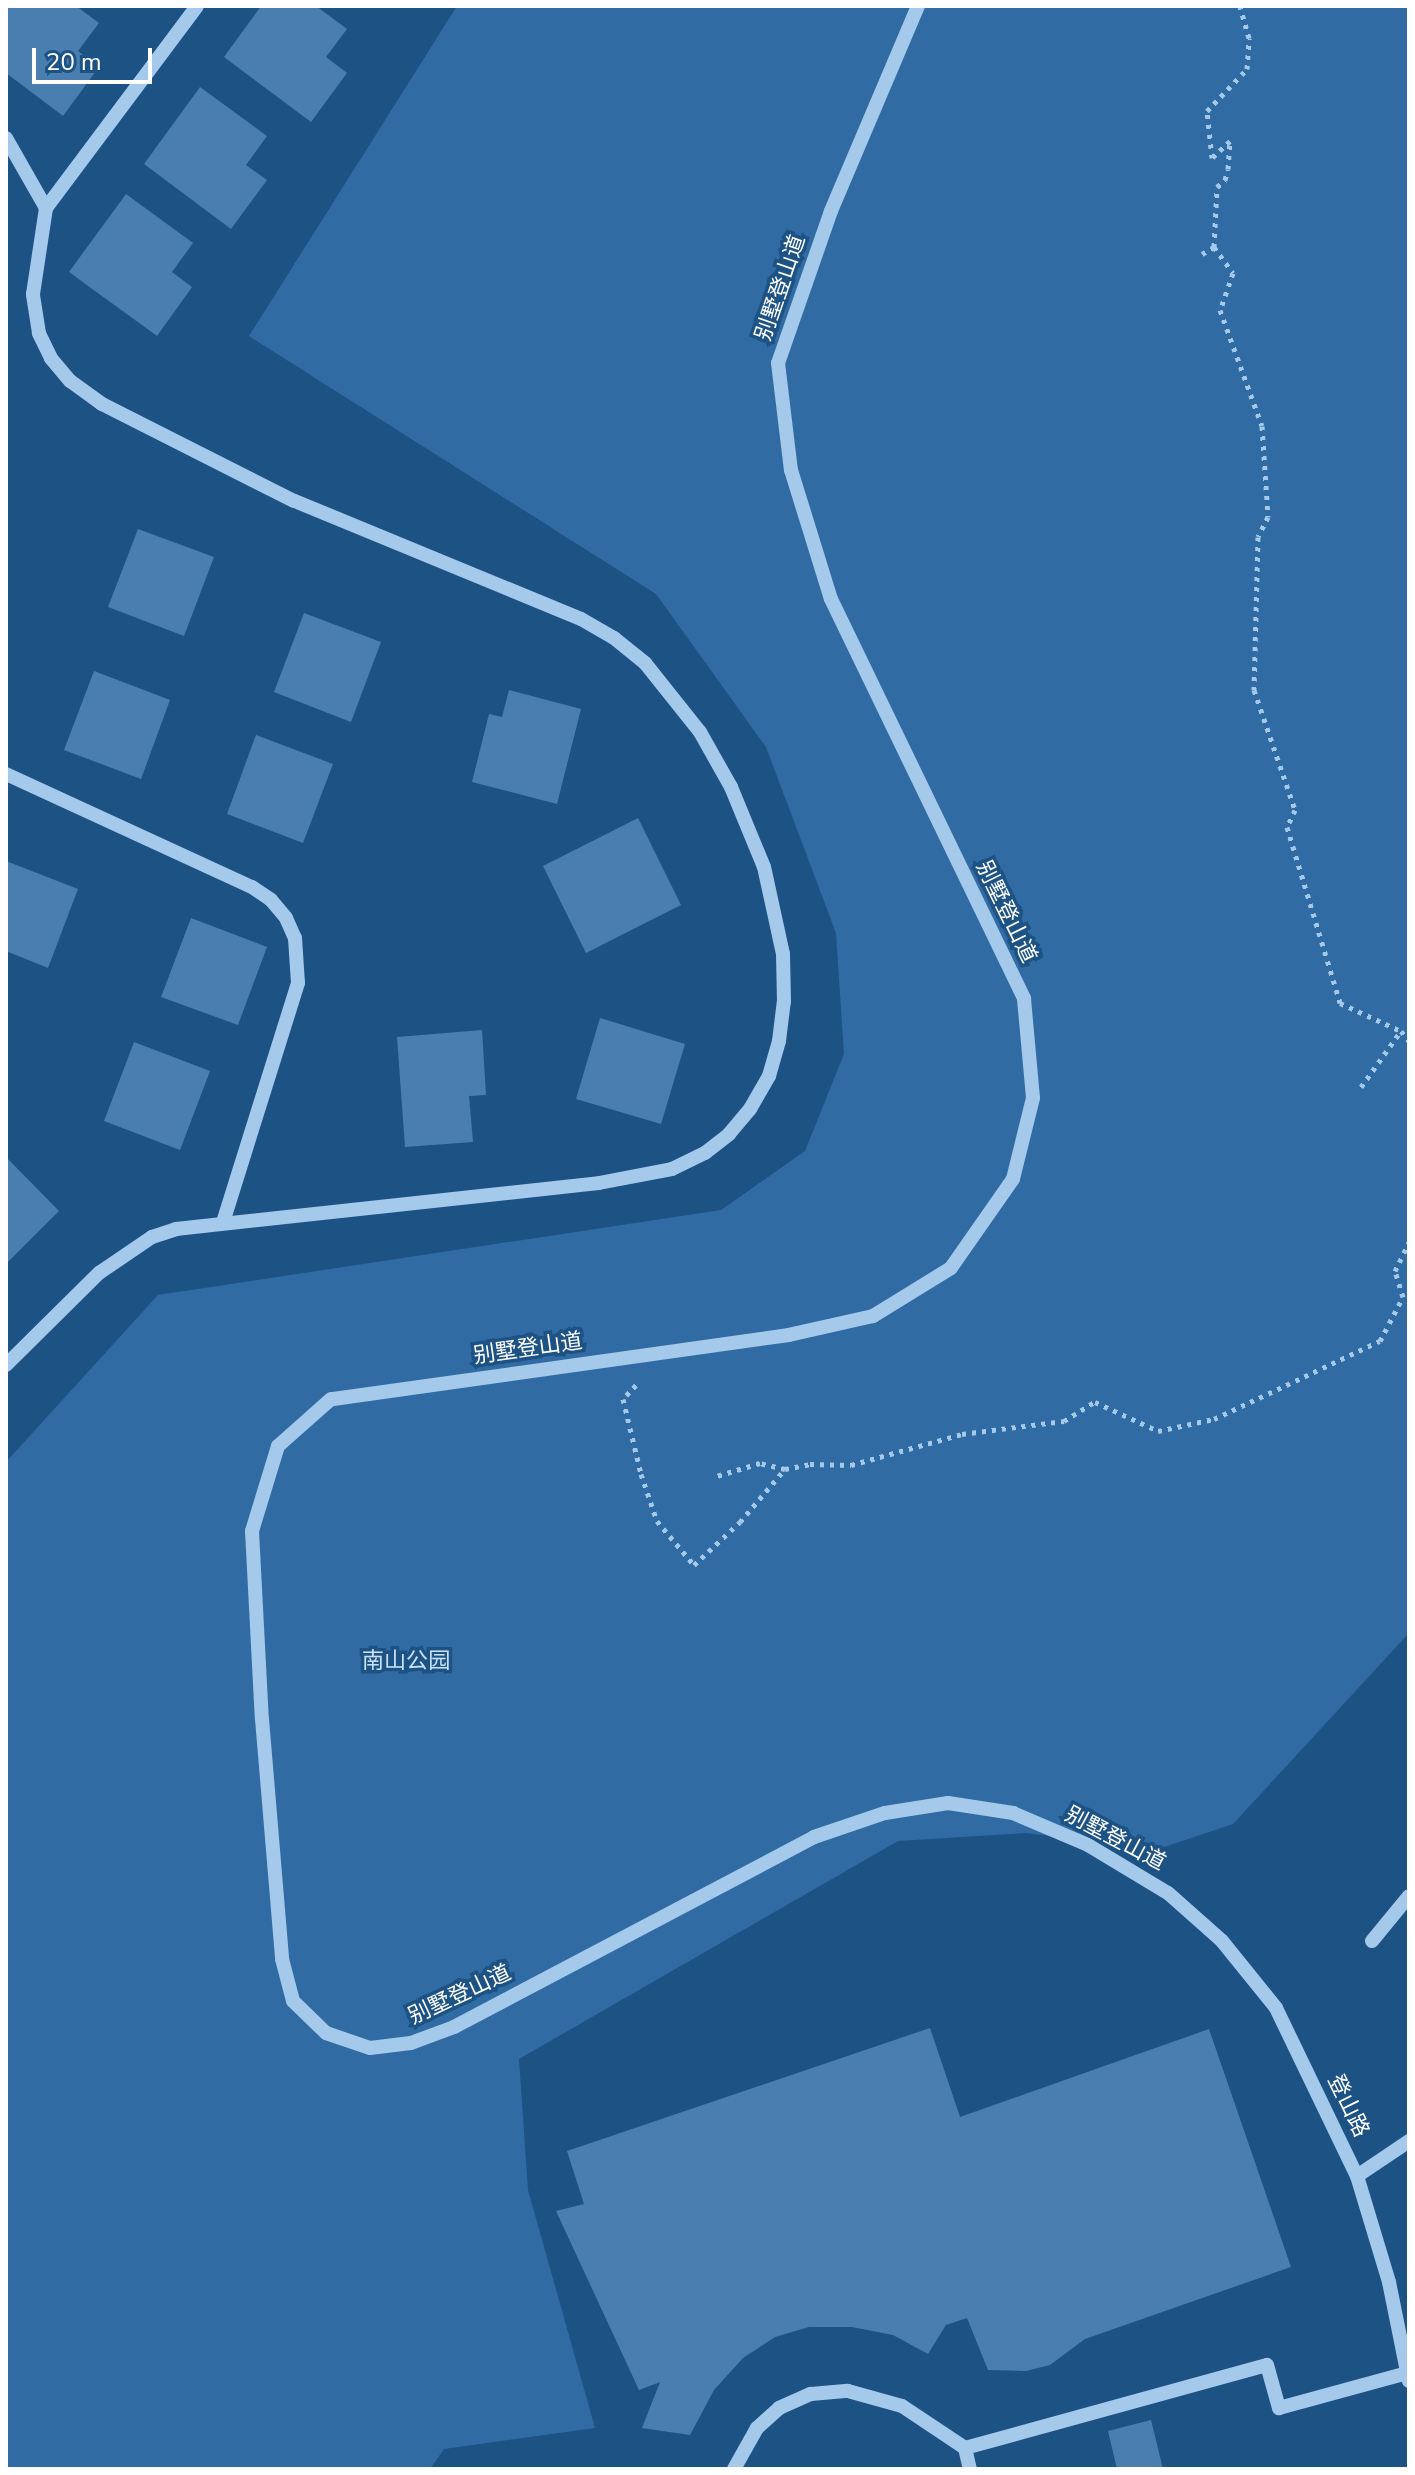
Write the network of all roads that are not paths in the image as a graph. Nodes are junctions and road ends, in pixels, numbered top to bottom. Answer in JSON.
{"nodes":[{"id":1,"x":197,"y":6,"type":"edge"},
{"id":2,"x":918,"y":6,"type":"edge"},
{"id":3,"x":6,"y":138,"type":"edge"},
{"id":4,"x":46,"y":208,"type":"junction"},
{"id":5,"x":6,"y":774,"type":"edge"},
{"id":6,"x":223,"y":1222,"type":"junction"},
{"id":7,"x":6,"y":1365,"type":"edge"},
{"id":8,"x":1168,"y":1893,"type":"joint"},
{"id":9,"x":1409,"y":1896,"type":"edge"},
{"id":10,"x":1372,"y":1941,"type":"dead end"},
{"id":11,"x":1409,"y":2141,"type":"edge"},
{"id":12,"x":1357,"y":2176,"type":"junction"},
{"id":13,"x":1408,"y":2377,"type":"edge"},
{"id":14,"x":965,"y":2448,"type":"junction"},
{"id":15,"x":734,"y":2469,"type":"edge"},
{"id":16,"x":970,"y":2469,"type":"edge"}],
"edges":[{"from":1,"to":4,"type":"street"},
{"from":2,"to":8,"type":"street","name":"别墅登山道"},
{"from":3,"to":4,"type":"street"},
{"from":4,"to":6,"type":"street"},
{"from":5,"to":6,"type":"street"},
{"from":6,"to":7,"type":"street"},
{"from":8,"to":12,"type":"street","name":"登山路"},
{"from":9,"to":10,"type":"street"},
{"from":11,"to":12,"type":"street"},
{"from":12,"to":13,"type":"street","name":"登山路"},
{"from":13,"to":14,"type":"street"},
{"from":14,"to":15,"type":"street"},
{"from":14,"to":16,"type":"street"}]}
